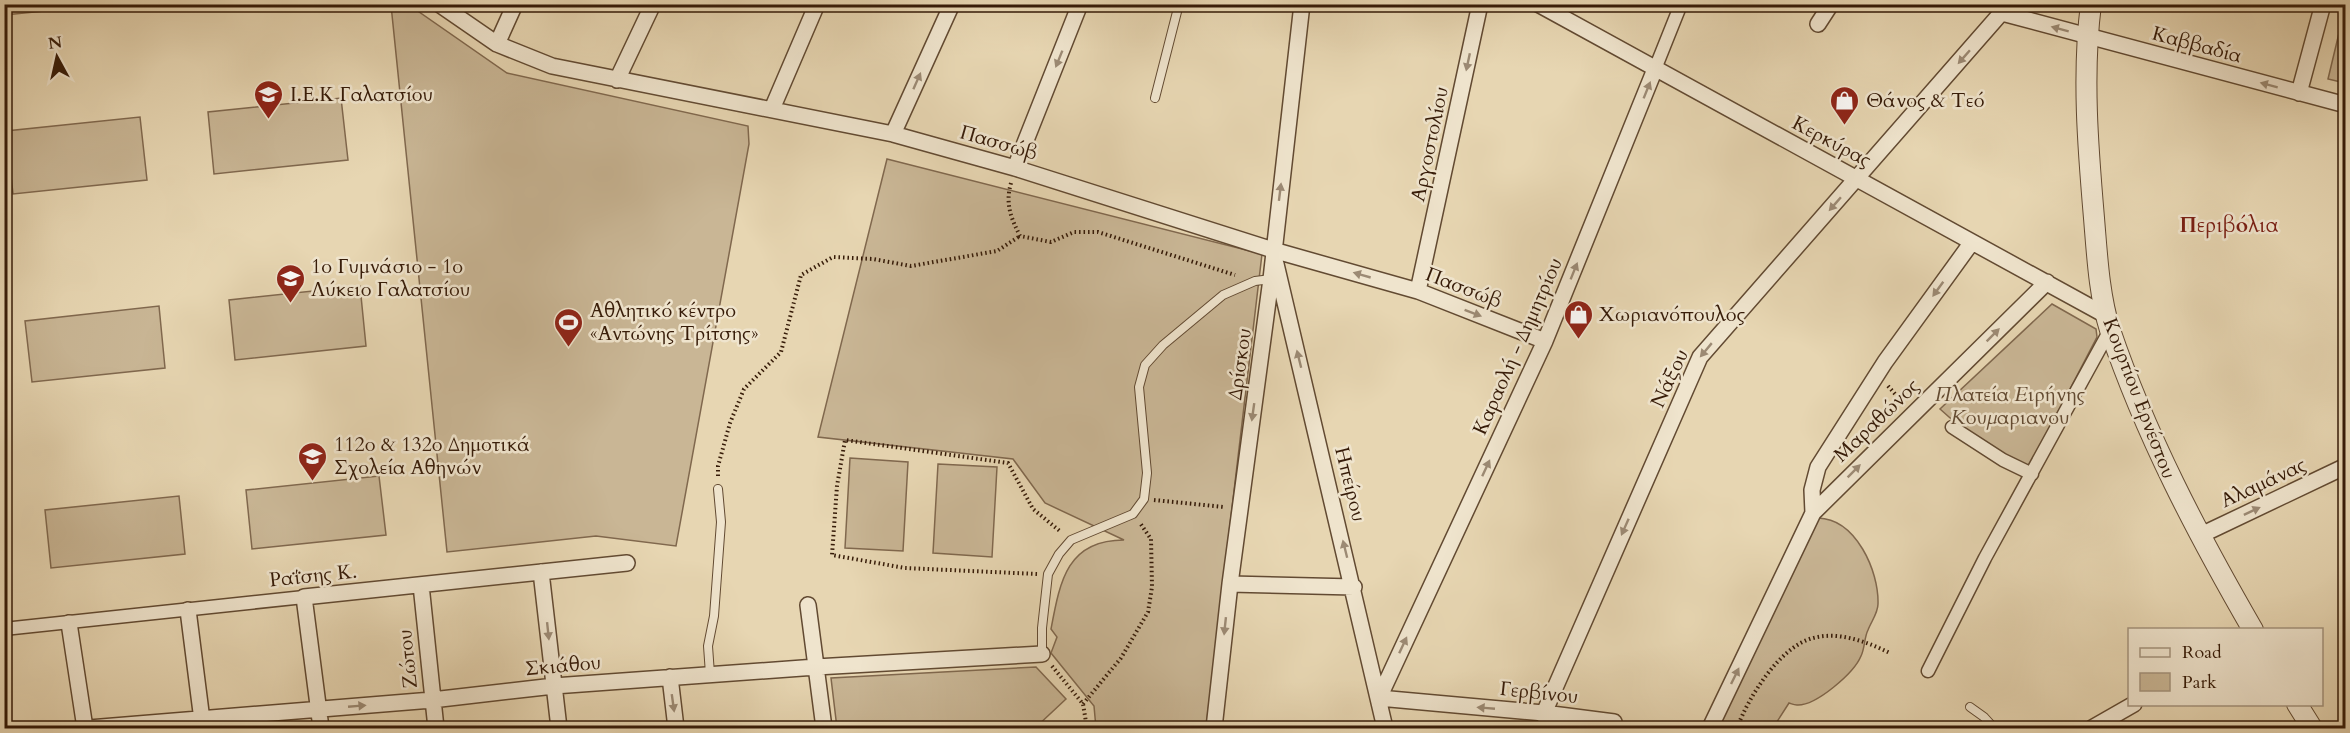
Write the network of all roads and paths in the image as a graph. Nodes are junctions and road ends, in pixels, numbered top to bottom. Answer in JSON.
{"nodes":[{"id":1,"x":439,"y":4,"type":"edge"},
{"id":2,"x":515,"y":4,"type":"edge"},
{"id":3,"x":653,"y":4,"type":"edge"},
{"id":4,"x":817,"y":4,"type":"edge"},
{"id":5,"x":952,"y":4,"type":"edge"},
{"id":6,"x":1080,"y":4,"type":"edge"},
{"id":7,"x":1179,"y":4,"type":"edge"},
{"id":8,"x":1302,"y":4,"type":"edge"},
{"id":9,"x":1480,"y":4,"type":"edge"},
{"id":10,"x":1538,"y":4,"type":"edge"},
{"id":11,"x":1681,"y":4,"type":"edge"},
{"id":12,"x":1831,"y":4,"type":"edge"},
{"id":13,"x":2091,"y":4,"type":"edge"},
{"id":14,"x":2323,"y":4,"type":"edge"},
{"id":15,"x":2005,"y":9,"type":"edge"},
{"id":16,"x":1818,"y":24,"type":"dead end"},
{"id":17,"x":2087,"y":36,"type":"junction"},
{"id":18,"x":497,"y":44,"type":"junction"},
{"id":19,"x":1655,"y":69,"type":"junction"},
{"id":20,"x":617,"y":80,"type":"junction"},
{"id":21,"x":2299,"y":93,"type":"junction"},
{"id":22,"x":1155,"y":98,"type":"dead end"},
{"id":23,"x":2346,"y":105,"type":"edge"},
{"id":24,"x":772,"y":109,"type":"junction"},
{"id":25,"x":893,"y":134,"type":"junction"},
{"id":26,"x":1015,"y":168,"type":"junction"},
{"id":27,"x":1857,"y":178,"type":"junction"},
{"id":28,"x":1007,"y":197,"type":"dead end"},
{"id":29,"x":1020,"y":236,"type":"junction"},
{"id":30,"x":1972,"y":242,"type":"junction"},
{"id":31,"x":1273,"y":250,"type":"junction"},
{"id":32,"x":1271,"y":279,"type":"junction"},
{"id":33,"x":1255,"y":280,"type":"junction"},
{"id":34,"x":2047,"y":282,"type":"junction"},
{"id":35,"x":1418,"y":291,"type":"junction"},
{"id":36,"x":2108,"y":323,"type":"junction"},
{"id":37,"x":1545,"y":341,"type":"junction"},
{"id":38,"x":1877,"y":375,"type":"junction"},
{"id":39,"x":1913,"y":413,"type":"junction"},
{"id":40,"x":1952,"y":427,"type":"dead end"},
{"id":41,"x":2346,"y":466,"type":"edge"},
{"id":42,"x":2032,"y":474,"type":"junction"},
{"id":43,"x":718,"y":489,"type":"joint"},
{"id":44,"x":1144,"y":498,"type":"junction"},
{"id":45,"x":1227,"y":507,"type":"dead end"},
{"id":46,"x":1813,"y":513,"type":"junction"},
{"id":47,"x":1133,"y":514,"type":"junction"},
{"id":48,"x":2199,"y":536,"type":"junction"},
{"id":49,"x":1071,"y":540,"type":"junction"},
{"id":50,"x":627,"y":563,"type":"dead end"},
{"id":51,"x":541,"y":572,"type":"junction"},
{"id":52,"x":1048,"y":574,"type":"junction"},
{"id":53,"x":1230,"y":584,"type":"junction"},
{"id":54,"x":421,"y":585,"type":"junction"},
{"id":55,"x":1354,"y":587,"type":"junction"},
{"id":56,"x":304,"y":597,"type":"junction"},
{"id":57,"x":808,"y":605,"type":"dead end"},
{"id":58,"x":188,"y":610,"type":"junction"},
{"id":59,"x":69,"y":623,"type":"junction"},
{"id":60,"x":2252,"y":628,"type":"edge"},
{"id":61,"x":4,"y":630,"type":"edge"},
{"id":62,"x":1890,"y":653,"type":"dead end"},
{"id":63,"x":1042,"y":654,"type":"junction"},
{"id":64,"x":816,"y":667,"type":"junction"},
{"id":65,"x":1928,"y":671,"type":"dead end"},
{"id":66,"x":710,"y":674,"type":"junction"},
{"id":67,"x":670,"y":677,"type":"junction"},
{"id":68,"x":554,"y":686,"type":"junction"},
{"id":69,"x":1378,"y":698,"type":"junction"},
{"id":70,"x":432,"y":700,"type":"junction"},
{"id":71,"x":1083,"y":704,"type":"junction"},
{"id":72,"x":2132,"y":706,"type":"edge"},
{"id":73,"x":2298,"y":706,"type":"edge"},
{"id":74,"x":1970,"y":707,"type":"dead end"},
{"id":75,"x":318,"y":710,"type":"junction"},
{"id":76,"x":1544,"y":713,"type":"junction"},
{"id":77,"x":1614,"y":722,"type":"joint"},
{"id":78,"x":202,"y":723,"type":"edge"},
{"id":79,"x":87,"y":729,"type":"edge"},
{"id":80,"x":321,"y":729,"type":"edge"},
{"id":81,"x":436,"y":729,"type":"edge"},
{"id":82,"x":559,"y":729,"type":"edge"},
{"id":83,"x":676,"y":729,"type":"edge"},
{"id":84,"x":824,"y":729,"type":"edge"},
{"id":85,"x":1088,"y":729,"type":"edge"},
{"id":86,"x":1214,"y":729,"type":"edge"},
{"id":87,"x":1386,"y":729,"type":"edge"},
{"id":88,"x":1548,"y":729,"type":"edge"},
{"id":89,"x":1695,"y":729,"type":"edge"},
{"id":90,"x":1710,"y":729,"type":"edge"},
{"id":91,"x":1737,"y":729,"type":"edge"},
{"id":92,"x":1994,"y":729,"type":"edge"},
{"id":93,"x":2092,"y":729,"type":"edge"},
{"id":94,"x":2312,"y":729,"type":"edge"}],
"edges":[{"from":1,"to":18,"type":"street","name":"Πασσώβ"},
{"from":2,"to":18,"type":"street"},
{"from":3,"to":20,"type":"street"},
{"from":4,"to":24,"type":"street"},
{"from":25,"to":5,"type":"street","one_way":true},
{"from":6,"to":26,"type":"street","one_way":true},
{"from":7,"to":22,"type":"lane"},
{"from":31,"to":8,"type":"street","name":"Δρίσκου","one_way":true},
{"from":9,"to":35,"type":"street","name":"Αργοστολίου","one_way":true},
{"from":10,"to":19,"type":"street","name":"Κερκύρας"},
{"from":11,"to":19,"type":"street","name":"Καραολή - Δημητρίου"},
{"from":12,"to":16,"type":"street"},
{"from":13,"to":17,"type":"street","name":"Κουρτίου Ερνέστου"},
{"from":14,"to":21,"type":"street"},
{"from":17,"to":15,"type":"street","name":"Καββαδία","one_way":true},
{"from":15,"to":27,"type":"street","name":"Νάξου","one_way":true},
{"from":21,"to":17,"type":"street","name":"Καββαδία","one_way":true},
{"from":17,"to":36,"type":"street","name":"Κουρτίου Ερνέστου"},
{"from":18,"to":20,"type":"street","name":"Πασσώβ"},
{"from":19,"to":27,"type":"street","name":"Κερκύρας"},
{"from":37,"to":19,"type":"street","name":"Καραολή - Δημητρίου","one_way":true},
{"from":20,"to":24,"type":"street","name":"Πασσώβ"},
{"from":21,"to":23,"type":"street","name":"Καββαδία"},
{"from":24,"to":25,"type":"street","name":"Πασσώβ"},
{"from":25,"to":26,"type":"street","name":"Πασσώβ"},
{"from":26,"to":31,"type":"street","name":"Πασσώβ"},
{"from":27,"to":30,"type":"street","name":"Κερκύρας"},
{"from":27,"to":76,"type":"street","name":"Νάξου","one_way":true},
{"from":28,"to":29,"type":"path"},
{"from":29,"to":33,"type":"path"},
{"from":29,"to":43,"type":"path"},
{"from":30,"to":34,"type":"street","name":"Κερκύρας"},
{"from":30,"to":38,"type":"street","name":"Μαραθώνος","one_way":true},
{"from":31,"to":32,"type":"street","name":"Δρίσκου"},
{"from":35,"to":31,"type":"street","name":"Πασσώβ","one_way":true},
{"from":55,"to":31,"type":"street","name":"Ηπείρου","one_way":true},
{"from":32,"to":33,"type":"lane"},
{"from":32,"to":53,"type":"street","name":"Δρίσκου","one_way":true},
{"from":33,"to":44,"type":"lane"},
{"from":34,"to":36,"type":"street","name":"Κερκύρας"},
{"from":39,"to":34,"type":"street","name":"Μαραθώνος","one_way":true},
{"from":35,"to":37,"type":"street","name":"Πασσώβ","one_way":true},
{"from":36,"to":42,"type":"street"},
{"from":36,"to":48,"type":"street","name":"Κουρτίου Ερνέστου"},
{"from":69,"to":37,"type":"street","name":"Καραολή - Δημητρίου","one_way":true},
{"from":38,"to":39,"type":"path"},
{"from":38,"to":46,"type":"street","name":"Μαραθώνος"},
{"from":46,"to":39,"type":"street","name":"Μαραθώνος","one_way":true},
{"from":40,"to":42,"type":"street"},
{"from":48,"to":41,"type":"street","name":"Αλαμάνας","one_way":true},
{"from":42,"to":65,"type":"street"},
{"from":43,"to":66,"type":"lane"},
{"from":44,"to":45,"type":"path"},
{"from":44,"to":47,"type":"lane"},
{"from":90,"to":46,"type":"street","name":"Μαραθώνος","one_way":true},
{"from":47,"to":49,"type":"lane"},
{"from":47,"to":71,"type":"path"},
{"from":48,"to":60,"type":"street","name":"Κουρτίου Ερνέστου"},
{"from":49,"to":52,"type":"lane"},
{"from":49,"to":52,"type":"path"},
{"from":50,"to":51,"type":"street","name":"Ραΐσης Κ."},
{"from":51,"to":54,"type":"street","name":"Ραΐσης Κ."},
{"from":51,"to":68,"type":"street","one_way":true},
{"from":52,"to":63,"type":"lane"},
{"from":53,"to":55,"type":"street"},
{"from":53,"to":86,"type":"street","name":"Δρίσκου","one_way":true},
{"from":54,"to":56,"type":"street","name":"Ραΐσης Κ."},
{"from":54,"to":70,"type":"street","name":"Ζώτου"},
{"from":55,"to":69,"type":"street","name":"Ηπείρου"},
{"from":56,"to":58,"type":"street","name":"Ραΐσης Κ."},
{"from":56,"to":75,"type":"street"},
{"from":57,"to":64,"type":"street"},
{"from":58,"to":59,"type":"street","name":"Ραΐσης Κ."},
{"from":58,"to":78,"type":"street"},
{"from":59,"to":61,"type":"street","name":"Ραΐσης Κ."},
{"from":59,"to":79,"type":"street"},
{"from":62,"to":91,"type":"path"},
{"from":63,"to":64,"type":"street","name":"Σκιάθου"},
{"from":63,"to":71,"type":"path"},
{"from":64,"to":66,"type":"street","name":"Σκιάθου"},
{"from":64,"to":84,"type":"street"},
{"from":66,"to":67,"type":"street","name":"Σκιάθου"},
{"from":67,"to":68,"type":"street","name":"Σκιάθου"},
{"from":67,"to":83,"type":"street","one_way":true},
{"from":68,"to":70,"type":"street","name":"Σκιάθου"},
{"from":68,"to":82,"type":"street"},
{"from":76,"to":69,"type":"street","name":"Γερβίνου","one_way":true},
{"from":69,"to":87,"type":"street","name":"Ηπείρου"},
{"from":75,"to":70,"type":"street","name":"Σκιάθου","one_way":true},
{"from":70,"to":81,"type":"street","name":"Ζώτου"},
{"from":71,"to":85,"type":"path"},
{"from":72,"to":93,"type":"street"},
{"from":73,"to":94,"type":"street"},
{"from":74,"to":92,"type":"lane"},
{"from":75,"to":78,"type":"street","name":"Σκιάθου"},
{"from":75,"to":80,"type":"street"},
{"from":76,"to":77,"type":"street","name":"Γερβίνου"},
{"from":76,"to":88,"type":"street"},
{"from":77,"to":89,"type":"path"},
{"from":78,"to":79,"type":"street","name":"Σκιάθου"}]}
